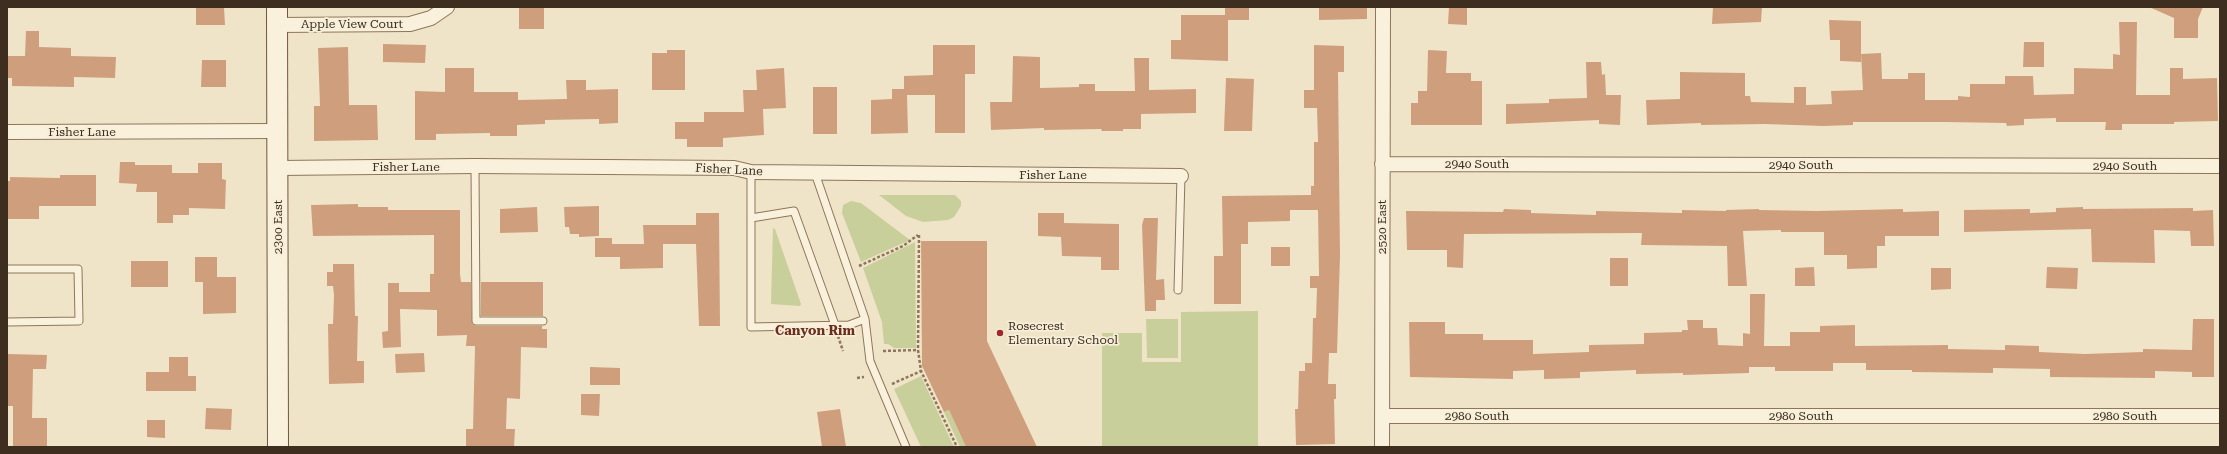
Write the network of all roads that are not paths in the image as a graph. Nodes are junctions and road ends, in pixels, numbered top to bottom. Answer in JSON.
{"nodes":[{"id":1,"x":447,"y":7,"type":"edge"},
{"id":2,"x":1383,"y":7,"type":"edge"},
{"id":3,"x":277,"y":16,"type":"edge"},
{"id":4,"x":278,"y":131,"type":"junction"},
{"id":5,"x":7,"y":132,"type":"edge"},
{"id":6,"x":1382,"y":164,"type":"junction"},
{"id":7,"x":475,"y":166,"type":"junction"},
{"id":8,"x":2220,"y":166,"type":"edge"},
{"id":9,"x":278,"y":168,"type":"junction"},
{"id":10,"x":750,"y":172,"type":"junction"},
{"id":11,"x":815,"y":173,"type":"junction"},
{"id":12,"x":1181,"y":176,"type":"joint"},
{"id":13,"x":751,"y":218,"type":"junction"},
{"id":14,"x":7,"y":269,"type":"edge"},
{"id":15,"x":1178,"y":290,"type":"dead end"},
{"id":16,"x":865,"y":320,"type":"junction"},
{"id":17,"x":543,"y":321,"type":"dead end"},
{"id":18,"x":7,"y":322,"type":"edge"},
{"id":19,"x":835,"y":325,"type":"junction"},
{"id":20,"x":1382,"y":416,"type":"junction"},
{"id":21,"x":2220,"y":416,"type":"edge"},
{"id":22,"x":278,"y":447,"type":"edge"},
{"id":23,"x":906,"y":447,"type":"edge"},
{"id":24,"x":1382,"y":447,"type":"edge"}],
"edges":[{"from":1,"to":3,"type":"street","name":"Apple View Court"},
{"from":2,"to":6,"type":"street","name":"2520 East"},
{"from":3,"to":4,"type":"main road","name":"2300 East"},
{"from":4,"to":5,"type":"street","name":"Fisher Lane"},
{"from":4,"to":9,"type":"main road","name":"2300 East"},
{"from":6,"to":8,"type":"street","name":"2940 South"},
{"from":6,"to":20,"type":"street","name":"2520 East"},
{"from":7,"to":9,"type":"street","name":"Fisher Lane"},
{"from":7,"to":10,"type":"street","name":"Fisher Lane"},
{"from":7,"to":17,"type":"lane"},
{"from":9,"to":22,"type":"main road","name":"2300 East"},
{"from":10,"to":11,"type":"street","name":"Fisher Lane"},
{"from":10,"to":13,"type":"lane"},
{"from":11,"to":12,"type":"street","name":"Fisher Lane"},
{"from":11,"to":16,"type":"lane"},
{"from":12,"to":15,"type":"lane"},
{"from":13,"to":19,"type":"lane"},
{"from":13,"to":19,"type":"lane"},
{"from":14,"to":18,"type":"lane"},
{"from":16,"to":19,"type":"lane"},
{"from":16,"to":23,"type":"lane"},
{"from":20,"to":21,"type":"street","name":"2980 South"},
{"from":20,"to":24,"type":"street","name":"2520 East"}]}
